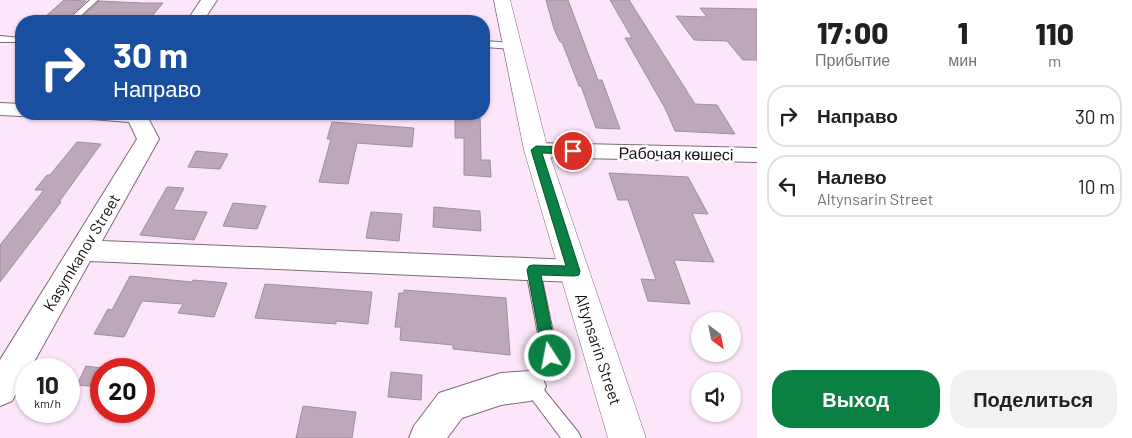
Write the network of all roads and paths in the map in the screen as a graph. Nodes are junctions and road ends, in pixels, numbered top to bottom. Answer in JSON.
{"nodes":[{"id":1,"x":94,"y":0,"type":"edge"},
{"id":2,"x":209,"y":0,"type":"edge"},
{"id":3,"x":502,"y":0,"type":"edge"},
{"id":4,"x":78,"y":15,"type":"edge"},
{"id":5,"x":200,"y":15,"type":"edge"},
{"id":6,"x":0,"y":39,"type":"edge"},
{"id":7,"x":15,"y":40,"type":"edge"},
{"id":8,"x":490,"y":44,"type":"edge"},
{"id":9,"x":512,"y":46,"type":"junction"},
{"id":10,"x":0,"y":109,"type":"edge"},
{"id":11,"x":15,"y":110,"type":"edge"},
{"id":12,"x":140,"y":120,"type":"edge"},
{"id":13,"x":536,"y":150,"type":"junction"},
{"id":14,"x":757,"y":155,"type":"edge"},
{"id":15,"x":82,"y":250,"type":"junction"},
{"id":16,"x":533,"y":270,"type":"junction"},
{"id":17,"x":574,"y":271,"type":"junction"},
{"id":18,"x":530,"y":386,"type":"junction"},
{"id":19,"x":0,"y":390,"type":"edge"},
{"id":20,"x":426,"y":438,"type":"edge"},
{"id":21,"x":572,"y":438,"type":"edge"},
{"id":22,"x":627,"y":438,"type":"edge"}],
"edges":[{"from":1,"to":4,"type":"lane"},
{"from":2,"to":5,"type":"street"},
{"from":3,"to":9,"type":"street","name":"Altynsarin Street"},
{"from":6,"to":7,"type":"lane"},
{"from":8,"to":9,"type":"lane"},
{"from":9,"to":13,"type":"street","name":"Altynsarin Street"},
{"from":10,"to":11,"type":"street"},
{"from":12,"to":15,"type":"street","name":"Kasymkanov Street"},
{"from":13,"to":14,"type":"street","name":"Рабочая көшесі"},
{"from":13,"to":17,"type":"street","name":"Altynsarin Street"},
{"from":15,"to":16,"type":"street"},
{"from":15,"to":19,"type":"street","name":"Kasymkanov Street"},
{"from":16,"to":17,"type":"street"},
{"from":16,"to":18,"type":"lane"},
{"from":17,"to":22,"type":"street","name":"Altynsarin Street"},
{"from":18,"to":20,"type":"street"},
{"from":18,"to":21,"type":"lane"}]}
